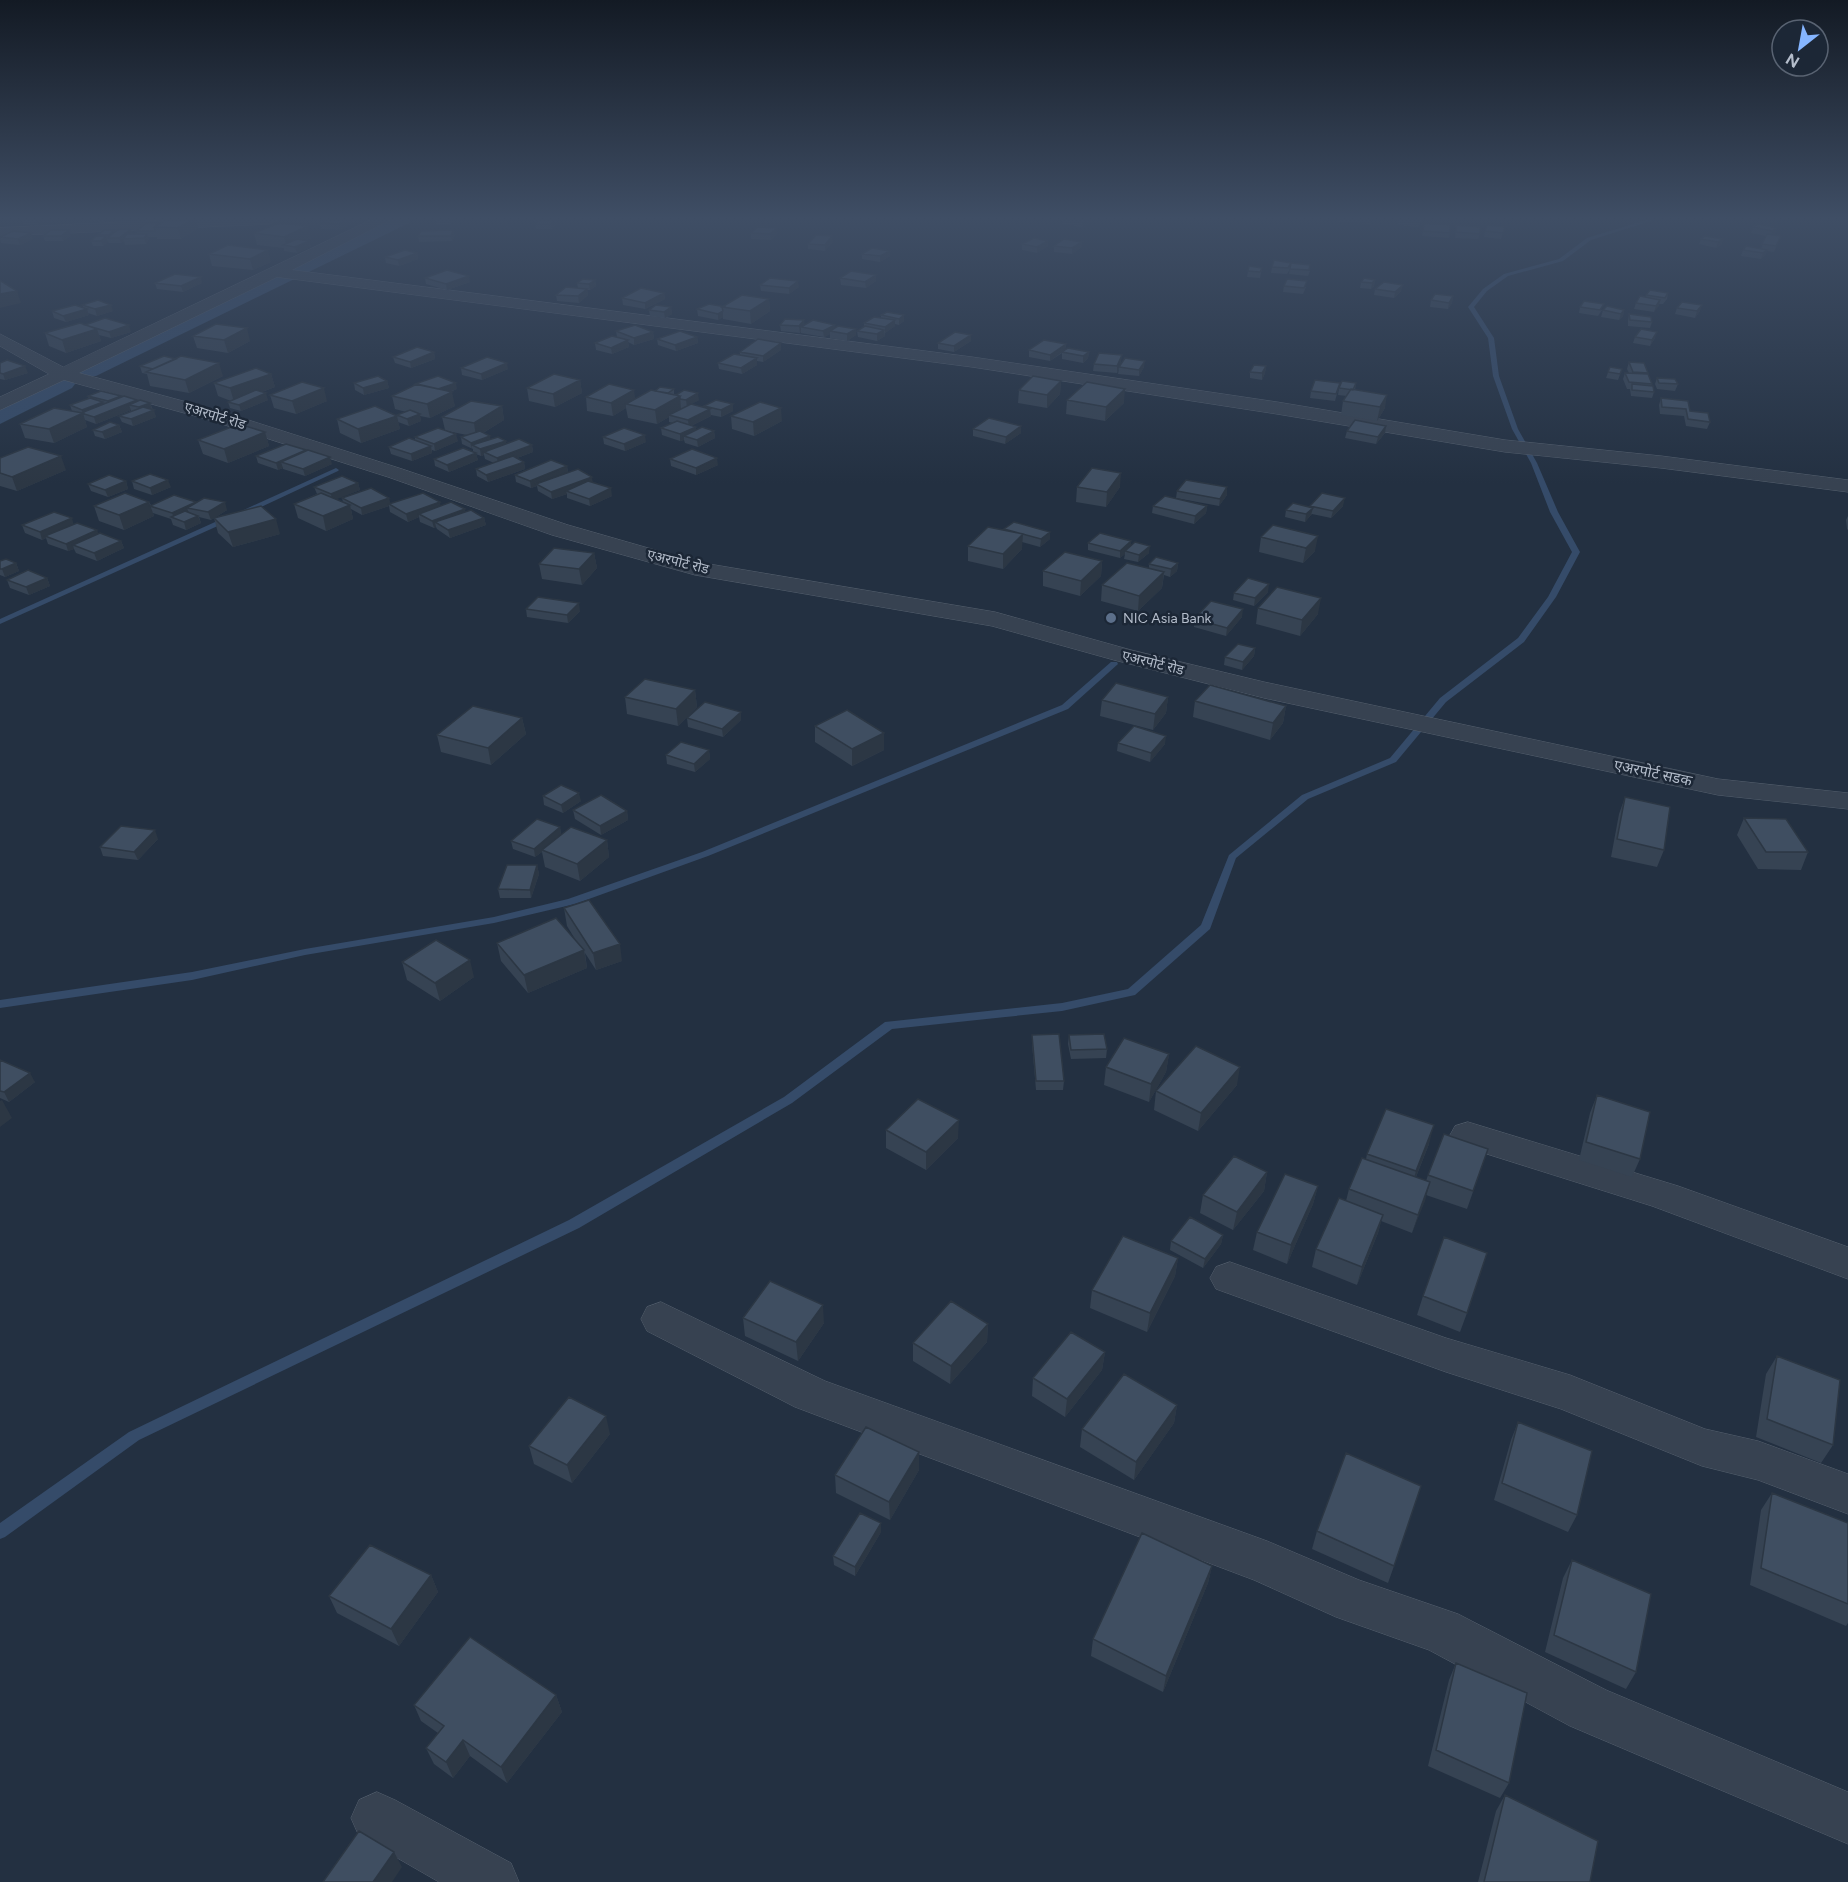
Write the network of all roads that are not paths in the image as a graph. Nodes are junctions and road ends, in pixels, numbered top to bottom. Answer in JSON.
{"nodes":[{"id":1,"x":208,"y":308,"type":"edge"},
{"id":2,"x":554,"y":308,"type":"edge"},
{"id":3,"x":0,"y":339,"type":"edge"},
{"id":4,"x":63,"y":374,"type":"junction"},
{"id":5,"x":0,"y":404,"type":"edge"},
{"id":6,"x":1848,"y":486,"type":"edge"},
{"id":7,"x":1461,"y":732,"type":"joint"},
{"id":8,"x":1848,"y":801,"type":"edge"},
{"id":9,"x":1468,"y":1135,"type":"dead end"},
{"id":10,"x":1848,"y":1263,"type":"edge"},
{"id":11,"x":1230,"y":1278,"type":"dead end"},
{"id":12,"x":661,"y":1319,"type":"dead end"},
{"id":13,"x":1848,"y":1494,"type":"edge"},
{"id":14,"x":377,"y":1818,"type":"dead end"},
{"id":15,"x":1848,"y":1818,"type":"edge"},
{"id":16,"x":492,"y":1882,"type":"edge"}],
"edges":[{"from":1,"to":4,"type":"street"},
{"from":2,"to":6,"type":"street"},
{"from":3,"to":4,"type":"street","name":"एअरपोर्ट रोड"},
{"from":4,"to":5,"type":"street"},
{"from":4,"to":7,"type":"street","name":"एअरपोर्ट रोड"},
{"from":7,"to":8,"type":"street","name":"एअरपोर्ट सडक"},
{"from":9,"to":10,"type":"street"},
{"from":11,"to":13,"type":"street"},
{"from":12,"to":15,"type":"street"},
{"from":14,"to":16,"type":"street"}]}
